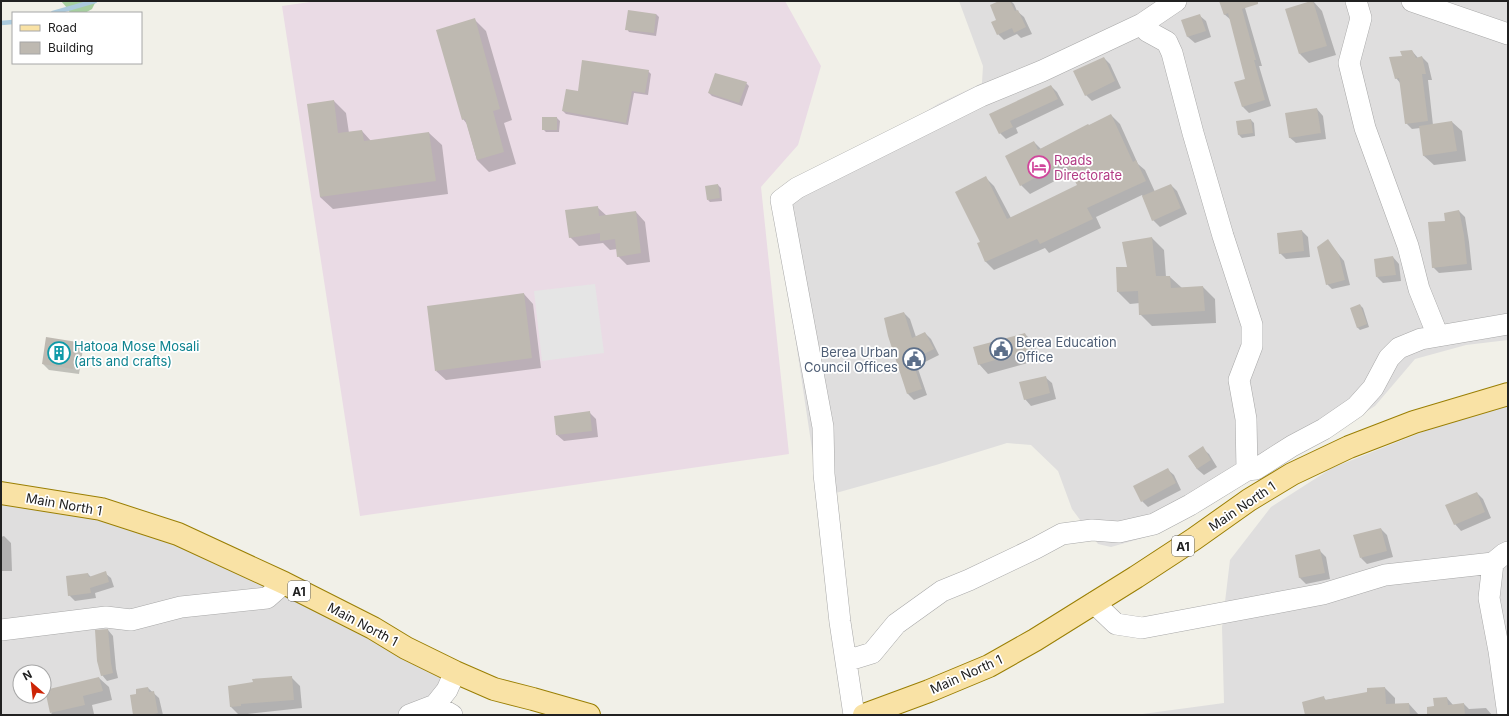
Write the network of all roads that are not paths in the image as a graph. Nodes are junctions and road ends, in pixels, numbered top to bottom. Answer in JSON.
{"nodes":[{"id":1,"x":1176,"y":1,"type":"edge"},
{"id":2,"x":1356,"y":1,"type":"edge"},
{"id":3,"x":1412,"y":1,"type":"edge"},
{"id":4,"x":1142,"y":24,"type":"junction"},
{"id":5,"x":1508,"y":34,"type":"edge"},
{"id":6,"x":1508,"y":324,"type":"edge"},
{"id":7,"x":1438,"y":336,"type":"junction"},
{"id":8,"x":1508,"y":394,"type":"edge"},
{"id":9,"x":1247,"y":470,"type":"junction"},
{"id":10,"x":1,"y":493,"type":"edge"},
{"id":11,"x":1501,"y":558,"type":"edge"},
{"id":12,"x":284,"y":583,"type":"junction"},
{"id":13,"x":1094,"y":603,"type":"junction"},
{"id":14,"x":1,"y":630,"type":"edge"},
{"id":15,"x":1504,"y":649,"type":"edge"},
{"id":16,"x":846,"y":661,"type":"junction"},
{"id":17,"x":455,"y":672,"type":"junction"},
{"id":18,"x":443,"y":710,"type":"edge"},
{"id":19,"x":409,"y":715,"type":"edge"},
{"id":20,"x":588,"y":715,"type":"edge"},
{"id":21,"x":854,"y":715,"type":"edge"},
{"id":22,"x":864,"y":715,"type":"edge"},
{"id":23,"x":1508,"y":715,"type":"edge"}],
"edges":[{"from":1,"to":4,"type":"street"},
{"from":2,"to":7,"type":"street"},
{"from":3,"to":5,"type":"street"},
{"from":4,"to":9,"type":"street"},
{"from":4,"to":16,"type":"street"},
{"from":6,"to":7,"type":"street"},
{"from":7,"to":9,"type":"street"},
{"from":8,"to":13,"type":"main road","name":"Main North 1","number":"A1"},
{"from":9,"to":16,"type":"street"},
{"from":10,"to":12,"type":"main road","name":"Main North 1","number":"A1"},
{"from":11,"to":13,"type":"street"},
{"from":11,"to":15,"type":"street"},
{"from":12,"to":14,"type":"street"},
{"from":12,"to":17,"type":"main road","name":"Main North 1","number":"A1"},
{"from":13,"to":22,"type":"main road","name":"Main North 1","number":"A1"},
{"from":15,"to":23,"type":"street"},
{"from":16,"to":21,"type":"street"},
{"from":17,"to":18,"type":"street"},
{"from":17,"to":20,"type":"main road","name":"Main North 1","number":"A1"},
{"from":18,"to":19,"type":"street"}]}
